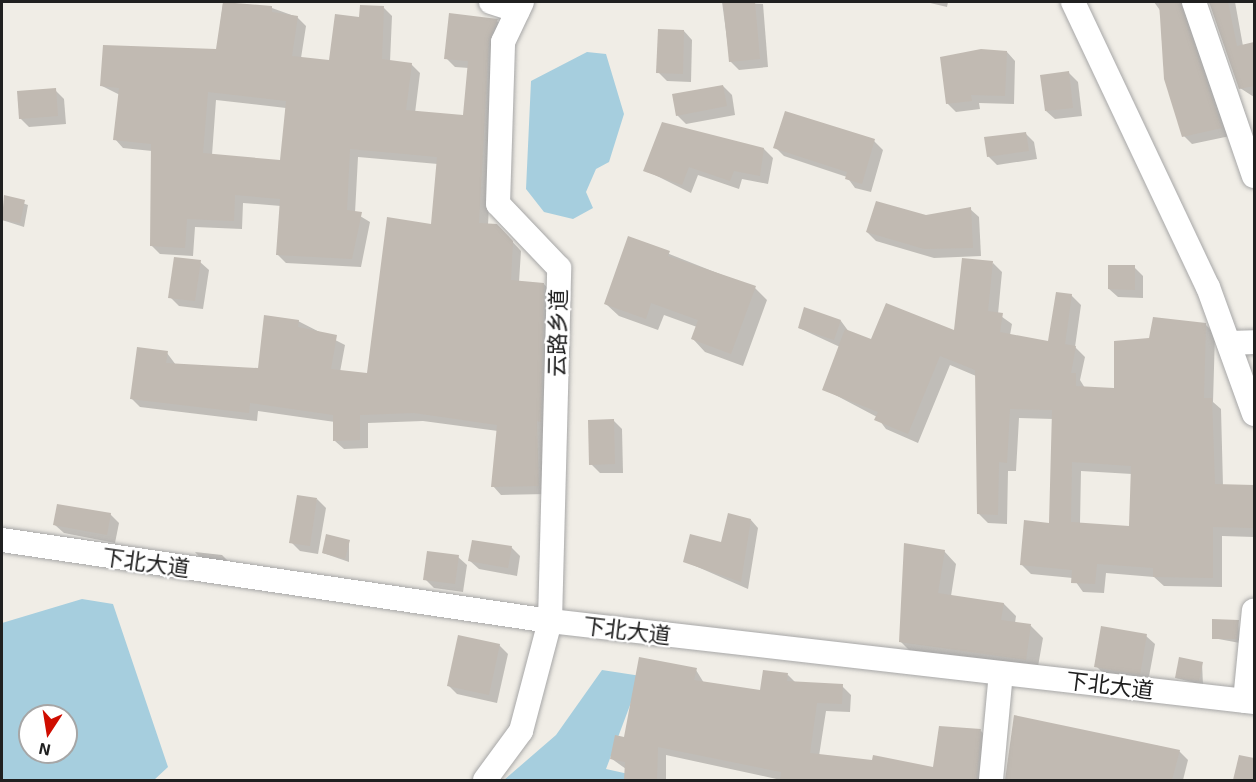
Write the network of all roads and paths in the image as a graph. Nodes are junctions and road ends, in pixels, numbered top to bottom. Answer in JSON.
{"nodes":[{"id":1,"x":490,"y":2,"type":"edge"},
{"id":2,"x":1073,"y":2,"type":"edge"},
{"id":3,"x":1194,"y":2,"type":"edge"},
{"id":4,"x":520,"y":6,"type":"edge"},
{"id":5,"x":1254,"y":176,"type":"edge"},
{"id":6,"x":1254,"y":342,"type":"edge"},
{"id":7,"x":1229,"y":343,"type":"junction"},
{"id":8,"x":1254,"y":414,"type":"edge"},
{"id":9,"x":2,"y":540,"type":"edge"},
{"id":10,"x":1254,"y":610,"type":"edge"},
{"id":11,"x":550,"y":621,"type":"junction"},
{"id":12,"x":1001,"y":672,"type":"junction"},
{"id":13,"x":1250,"y":701,"type":"edge"},
{"id":14,"x":485,"y":780,"type":"edge"},
{"id":15,"x":992,"y":780,"type":"edge"}],
"edges":[{"from":1,"to":4,"type":"street"},
{"from":2,"to":7,"type":"street"},
{"from":3,"to":5,"type":"street"},
{"from":4,"to":11,"type":"street","name":"云路乡道"},
{"from":6,"to":7,"type":"street"},
{"from":7,"to":8,"type":"street"},
{"from":9,"to":11,"type":"street","name":"下北大道"},
{"from":10,"to":13,"type":"street"},
{"from":11,"to":12,"type":"street","name":"下北大道"},
{"from":11,"to":14,"type":"street","name":"云路乡道"},
{"from":12,"to":13,"type":"street","name":"下北大道"},
{"from":12,"to":15,"type":"street"}]}
